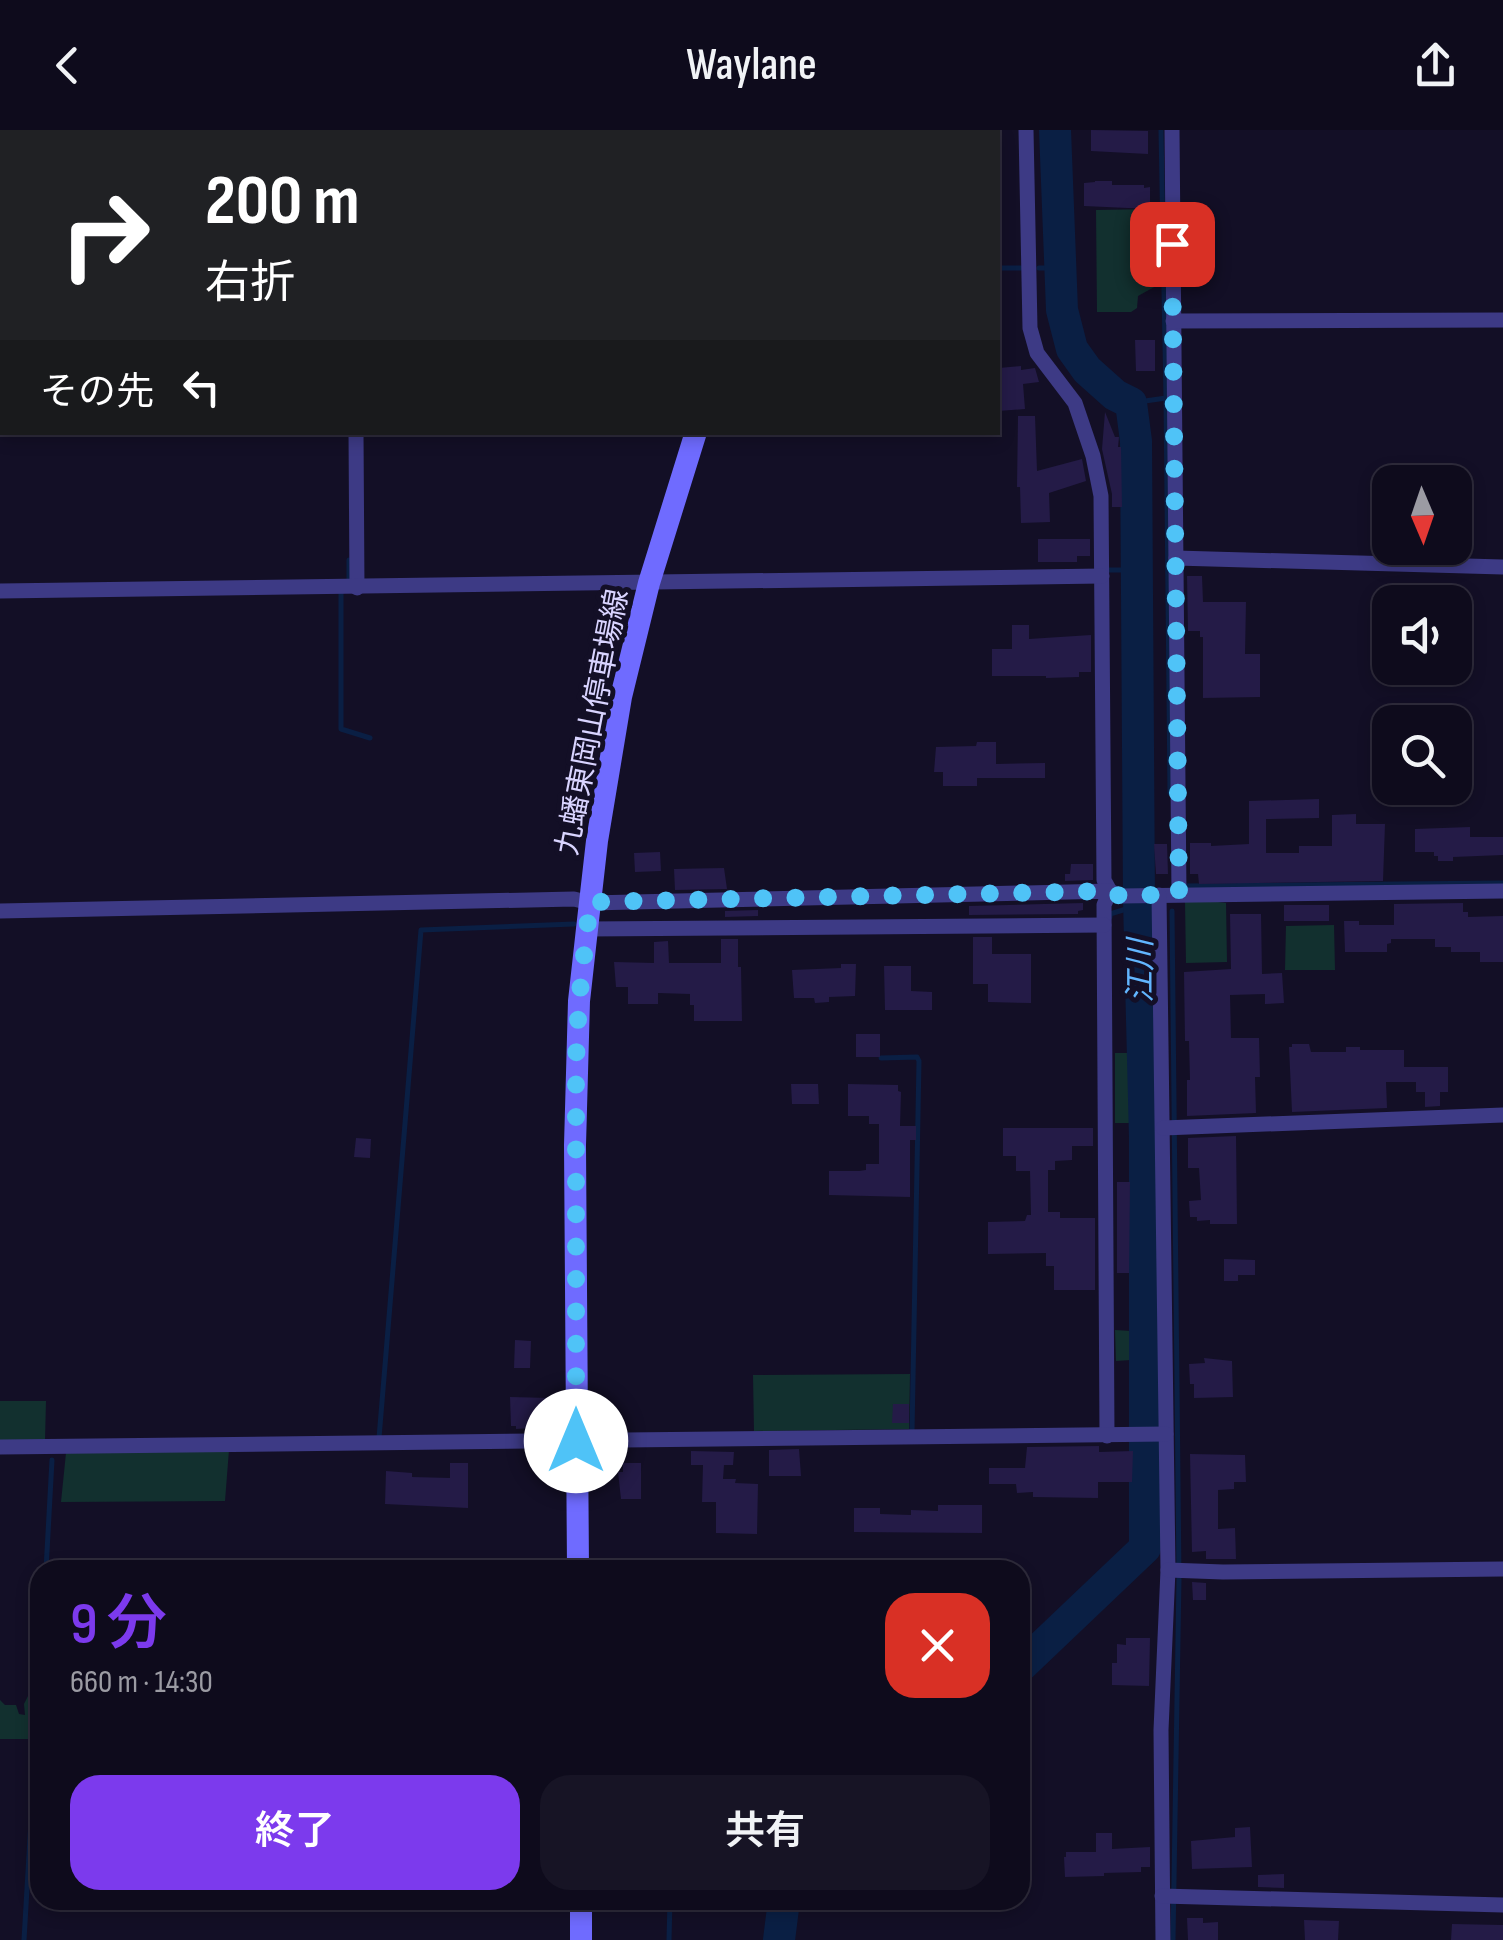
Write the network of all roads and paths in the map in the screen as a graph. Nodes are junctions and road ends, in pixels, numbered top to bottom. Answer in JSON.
{"nodes":[{"id":1,"x":1026,"y":130,"type":"edge"},
{"id":2,"x":1172,"y":130,"type":"edge"},
{"id":3,"x":1503,"y":320,"type":"edge"},
{"id":4,"x":1173,"y":321,"type":"junction"},
{"id":5,"x":356,"y":435,"type":"edge"},
{"id":6,"x":695,"y":435,"type":"edge"},
{"id":7,"x":1176,"y":558,"type":"junction"},
{"id":8,"x":1503,"y":567,"type":"edge"},
{"id":9,"x":1102,"y":576,"type":"junction"},
{"id":10,"x":649,"y":582,"type":"junction"},
{"id":11,"x":357,"y":583,"type":"junction"},
{"id":12,"x":0,"y":592,"type":"edge"},
{"id":13,"x":1503,"y":891,"type":"edge"},
{"id":14,"x":1115,"y":894,"type":"junction"},
{"id":15,"x":1179,"y":894,"type":"junction"},
{"id":16,"x":1155,"y":895,"type":"junction"},
{"id":17,"x":590,"y":902,"type":"junction"},
{"id":18,"x":0,"y":912,"type":"edge"},
{"id":19,"x":1104,"y":918,"type":"junction"},
{"id":20,"x":587,"y":929,"type":"junction"},
{"id":21,"x":1503,"y":1115,"type":"edge"},
{"id":22,"x":1170,"y":1128,"type":"junction"},
{"id":23,"x":1107,"y":1432,"type":"junction"},
{"id":24,"x":1166,"y":1434,"type":"junction"},
{"id":25,"x":576,"y":1441,"type":"junction"},
{"id":26,"x":0,"y":1447,"type":"edge"},
{"id":27,"x":578,"y":1560,"type":"edge"},
{"id":28,"x":1177,"y":1569,"type":"junction"},
{"id":29,"x":1503,"y":1569,"type":"edge"},
{"id":30,"x":1170,"y":1896,"type":"junction"},
{"id":31,"x":1503,"y":1905,"type":"edge"},
{"id":32,"x":581,"y":1910,"type":"edge"},
{"id":33,"x":581,"y":1940,"type":"edge"},
{"id":34,"x":1162,"y":1940,"type":"edge"}],
"edges":[{"from":1,"to":9,"type":"street"},
{"from":2,"to":4,"type":"street"},
{"from":3,"to":4,"type":"street"},
{"from":4,"to":7,"type":"street"},
{"from":5,"to":11,"type":"street"},
{"from":6,"to":10,"type":"main road","name":"九蟠東岡山停車場線"},
{"from":7,"to":8,"type":"street"},
{"from":7,"to":15,"type":"street"},
{"from":9,"to":10,"type":"street"},
{"from":9,"to":14,"type":"street"},
{"from":10,"to":11,"type":"street"},
{"from":10,"to":17,"type":"main road","name":"九蟠東岡山停車場線"},
{"from":11,"to":12,"type":"street"},
{"from":13,"to":15,"type":"street"},
{"from":14,"to":16,"type":"street"},
{"from":14,"to":17,"type":"street"},
{"from":14,"to":19,"type":"street"},
{"from":15,"to":16,"type":"street"},
{"from":16,"to":22,"type":"street"},
{"from":17,"to":18,"type":"street"},
{"from":17,"to":20,"type":"main road","name":"九蟠東岡山停車場線"},
{"from":19,"to":20,"type":"street"},
{"from":19,"to":23,"type":"street"},
{"from":20,"to":25,"type":"main road","name":"九蟠東岡山停車場線"},
{"from":21,"to":22,"type":"street"},
{"from":22,"to":24,"type":"street"},
{"from":23,"to":24,"type":"street"},
{"from":23,"to":25,"type":"street"},
{"from":24,"to":28,"type":"street"},
{"from":25,"to":26,"type":"street"},
{"from":25,"to":27,"type":"main road","name":"九蟠東岡山停車場線"},
{"from":28,"to":29,"type":"street"},
{"from":28,"to":30,"type":"street"},
{"from":30,"to":31,"type":"street"},
{"from":30,"to":34,"type":"street"},
{"from":32,"to":33,"type":"main road"}]}
